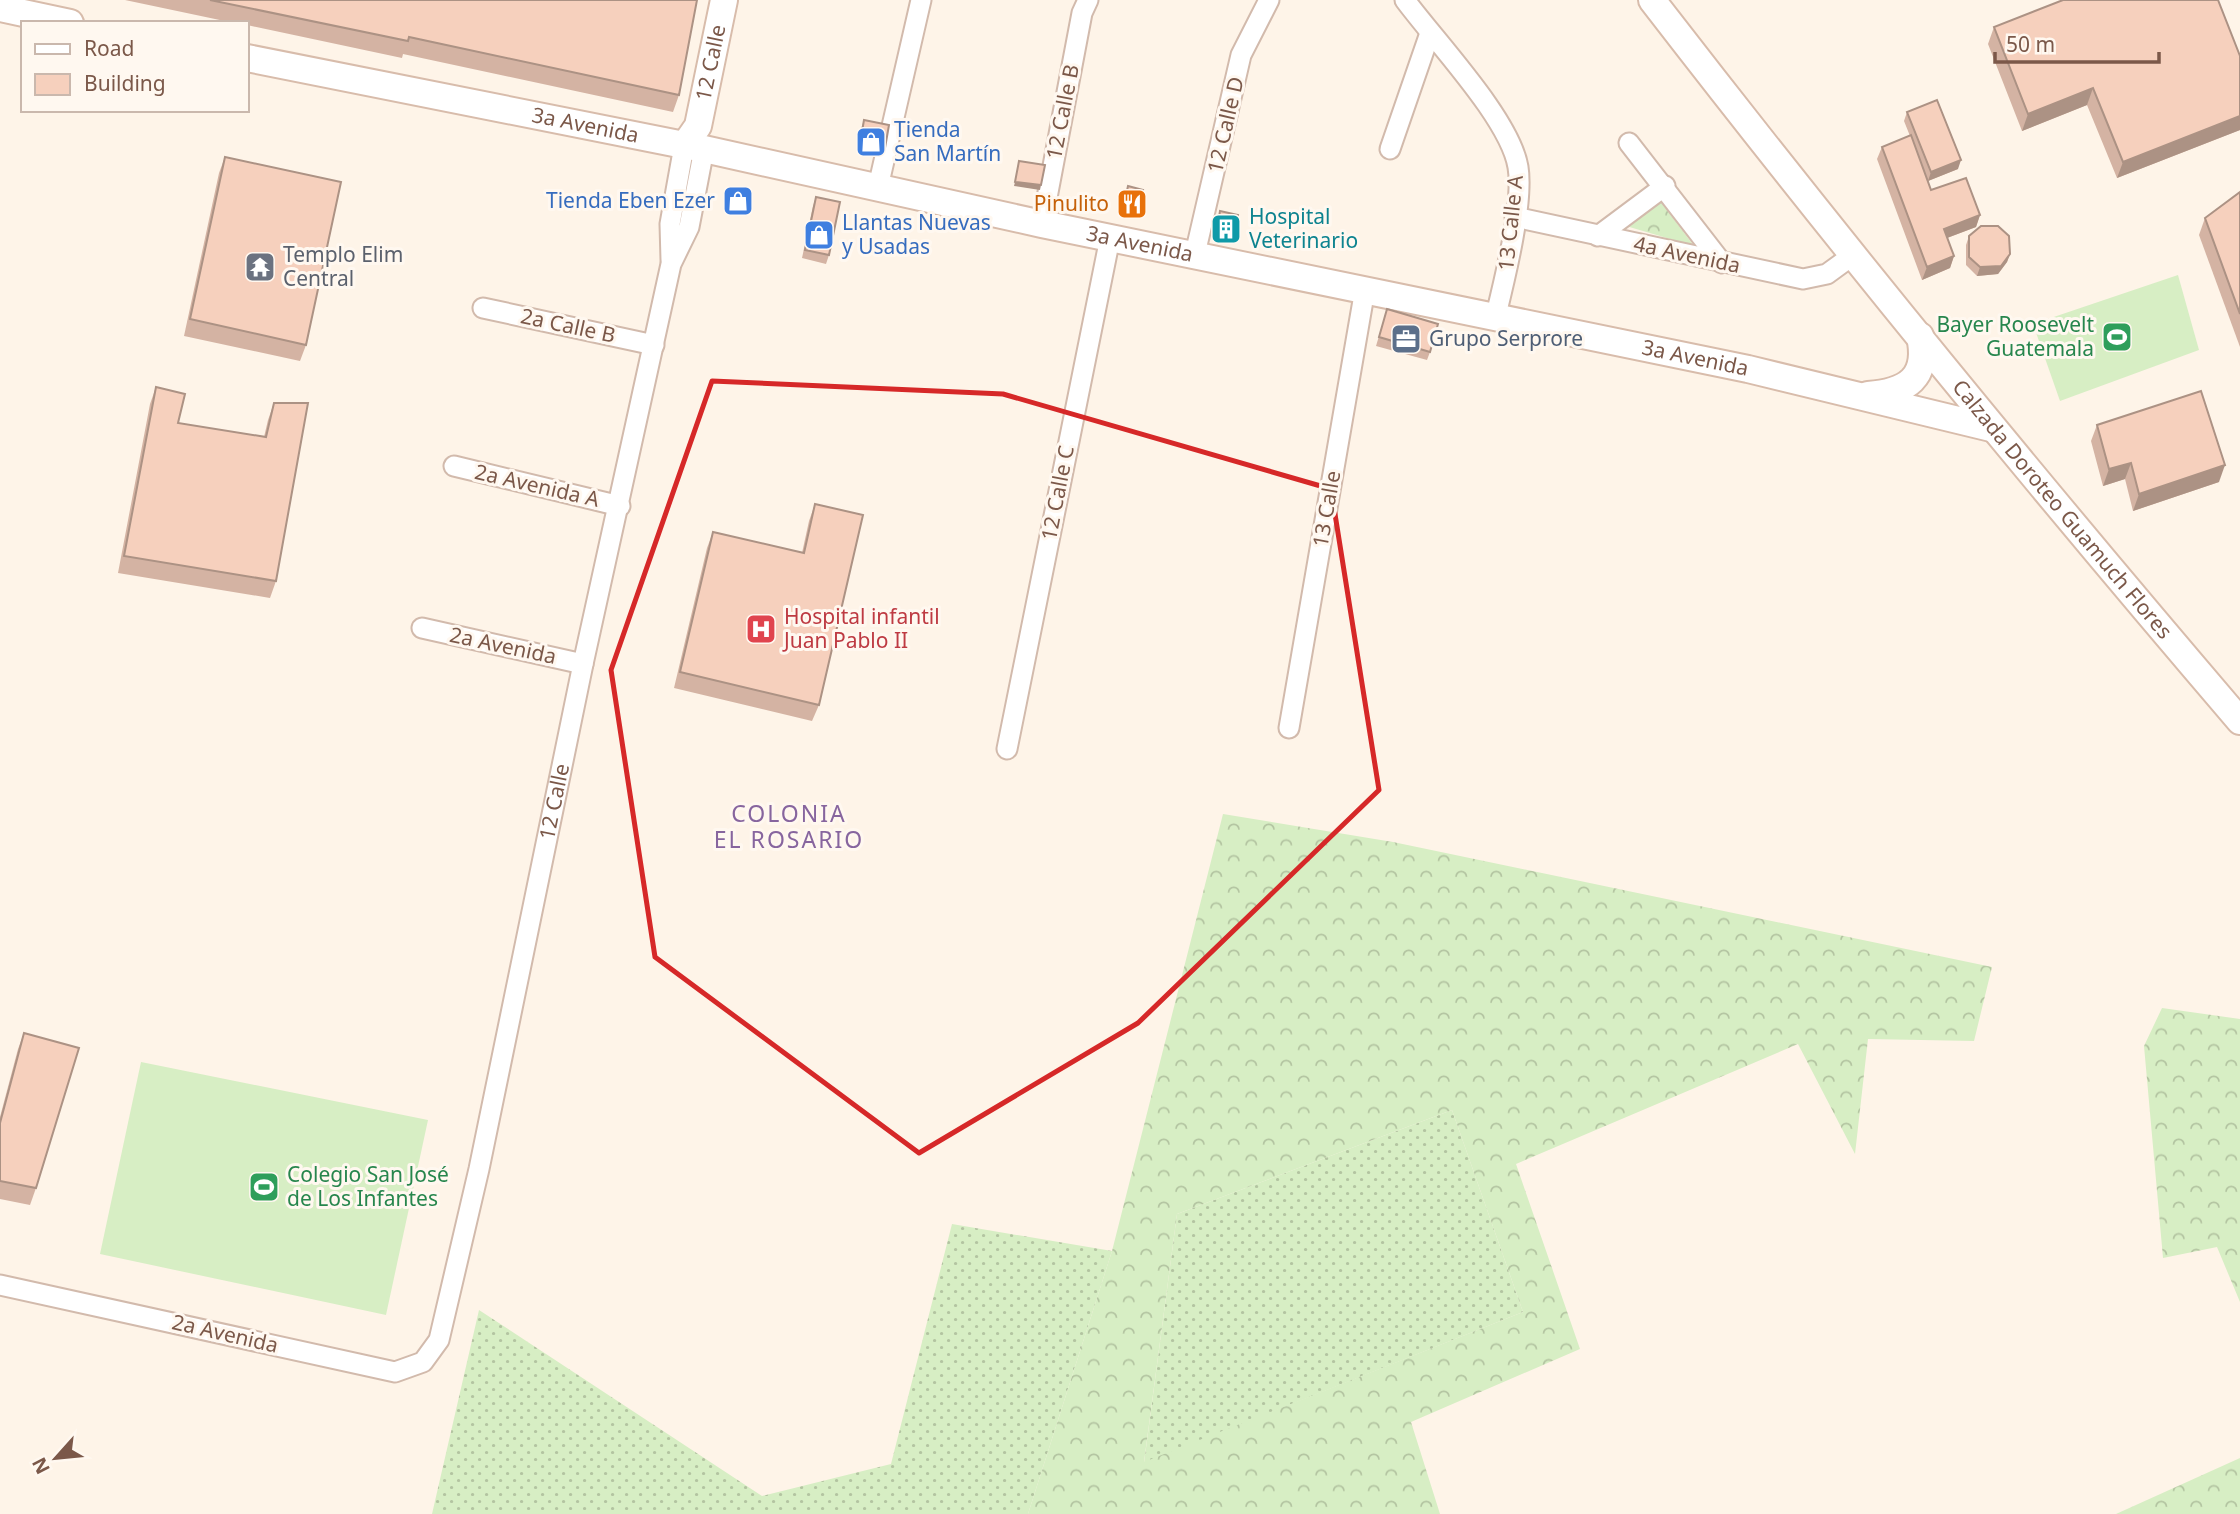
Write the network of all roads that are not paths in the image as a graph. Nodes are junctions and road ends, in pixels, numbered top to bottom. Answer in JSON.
{"nodes":[{"id":1,"x":724,"y":0,"type":"edge"},
{"id":2,"x":921,"y":0,"type":"edge"},
{"id":3,"x":1088,"y":0,"type":"edge"},
{"id":4,"x":1269,"y":0,"type":"edge"},
{"id":5,"x":1405,"y":0,"type":"edge"},
{"id":6,"x":1653,"y":0,"type":"edge"},
{"id":7,"x":0,"y":8,"type":"edge"},
{"id":8,"x":62,"y":21,"type":"edge"},
{"id":9,"x":1430,"y":33,"type":"junction"},
{"id":10,"x":248,"y":58,"type":"edge"},
{"id":11,"x":695,"y":140,"type":"junction"},
{"id":12,"x":1629,"y":143,"type":"dead end"},
{"id":13,"x":1391,"y":149,"type":"dead end"},
{"id":14,"x":1665,"y":186,"type":"junction"},
{"id":15,"x":878,"y":187,"type":"junction"},
{"id":16,"x":1515,"y":217,"type":"junction"},
{"id":17,"x":1042,"y":225,"type":"junction"},
{"id":18,"x":1598,"y":236,"type":"junction"},
{"id":19,"x":1110,"y":238,"type":"junction"},
{"id":20,"x":1195,"y":254,"type":"junction"},
{"id":21,"x":1853,"y":255,"type":"junction"},
{"id":22,"x":1722,"y":263,"type":"junction"},
{"id":23,"x":1364,"y":289,"type":"junction"},
{"id":24,"x":483,"y":308,"type":"dead end"},
{"id":25,"x":1495,"y":319,"type":"junction"},
{"id":26,"x":1920,"y":336,"type":"junction"},
{"id":27,"x":654,"y":345,"type":"junction"},
{"id":28,"x":1859,"y":396,"type":"junction"},
{"id":29,"x":1991,"y":428,"type":"junction"},
{"id":30,"x":454,"y":466,"type":"dead end"},
{"id":31,"x":620,"y":506,"type":"junction"},
{"id":32,"x":422,"y":628,"type":"dead end"},
{"id":33,"x":583,"y":664,"type":"junction"},
{"id":34,"x":2240,"y":721,"type":"edge"},
{"id":35,"x":1289,"y":728,"type":"dead end"},
{"id":36,"x":1007,"y":749,"type":"dead end"},
{"id":37,"x":0,"y":1285,"type":"edge"},
{"id":38,"x":439,"y":1340,"type":"joint"}],
"edges":[{"from":1,"to":11,"type":"main road","name":"12 Calle"},
{"from":2,"to":15,"type":"street"},
{"from":3,"to":17,"type":"street","name":"12 Calle B"},
{"from":4,"to":20,"type":"street","name":"12 Calle D"},
{"from":5,"to":9,"type":"street"},
{"from":6,"to":21,"type":"main road","name":"Calzada Doroteo Guamuch Flores"},
{"from":7,"to":8,"type":"main road"},
{"from":9,"to":13,"type":"street"},
{"from":9,"to":16,"type":"street","name":"13 Calle A"},
{"from":10,"to":11,"type":"main road","name":"3a Avenida"},
{"from":11,"to":15,"type":"main road","name":"3a Avenida"},
{"from":11,"to":27,"type":"street","name":"12 Calle"},
{"from":12,"to":14,"type":"street"},
{"from":14,"to":18,"type":"street"},
{"from":14,"to":22,"type":"street"},
{"from":15,"to":17,"type":"main road","name":"3a Avenida"},
{"from":16,"to":18,"type":"street","name":"4a Avenida"},
{"from":16,"to":25,"type":"street","name":"13 Calle A"},
{"from":17,"to":19,"type":"main road","name":"3a Avenida"},
{"from":18,"to":22,"type":"street","name":"4a Avenida"},
{"from":19,"to":20,"type":"main road","name":"3a Avenida"},
{"from":19,"to":36,"type":"street","name":"12 Calle C"},
{"from":20,"to":23,"type":"main road","name":"3a Avenida"},
{"from":21,"to":22,"type":"street","name":"4a Avenida"},
{"from":21,"to":26,"type":"main road","name":"Calzada Doroteo Guamuch Flores"},
{"from":23,"to":25,"type":"main road","name":"3a Avenida"},
{"from":23,"to":35,"type":"street","name":"13 Calle"},
{"from":24,"to":27,"type":"street","name":"2a Calle B"},
{"from":25,"to":28,"type":"main road","name":"3a Avenida"},
{"from":26,"to":28,"type":"main road"},
{"from":26,"to":29,"type":"main road","name":"Calzada Doroteo Guamuch Flores"},
{"from":27,"to":31,"type":"street","name":"12 Calle"},
{"from":28,"to":29,"type":"main road","name":"3a Avenida"},
{"from":29,"to":34,"type":"main road","name":"Calzada Doroteo Guamuch Flores"},
{"from":30,"to":31,"type":"street","name":"2a Avenida A"},
{"from":31,"to":33,"type":"street","name":"12 Calle"},
{"from":32,"to":33,"type":"street","name":"2a Avenida"},
{"from":33,"to":38,"type":"street","name":"12 Calle"},
{"from":37,"to":38,"type":"street","name":"2a Avenida"}]}
